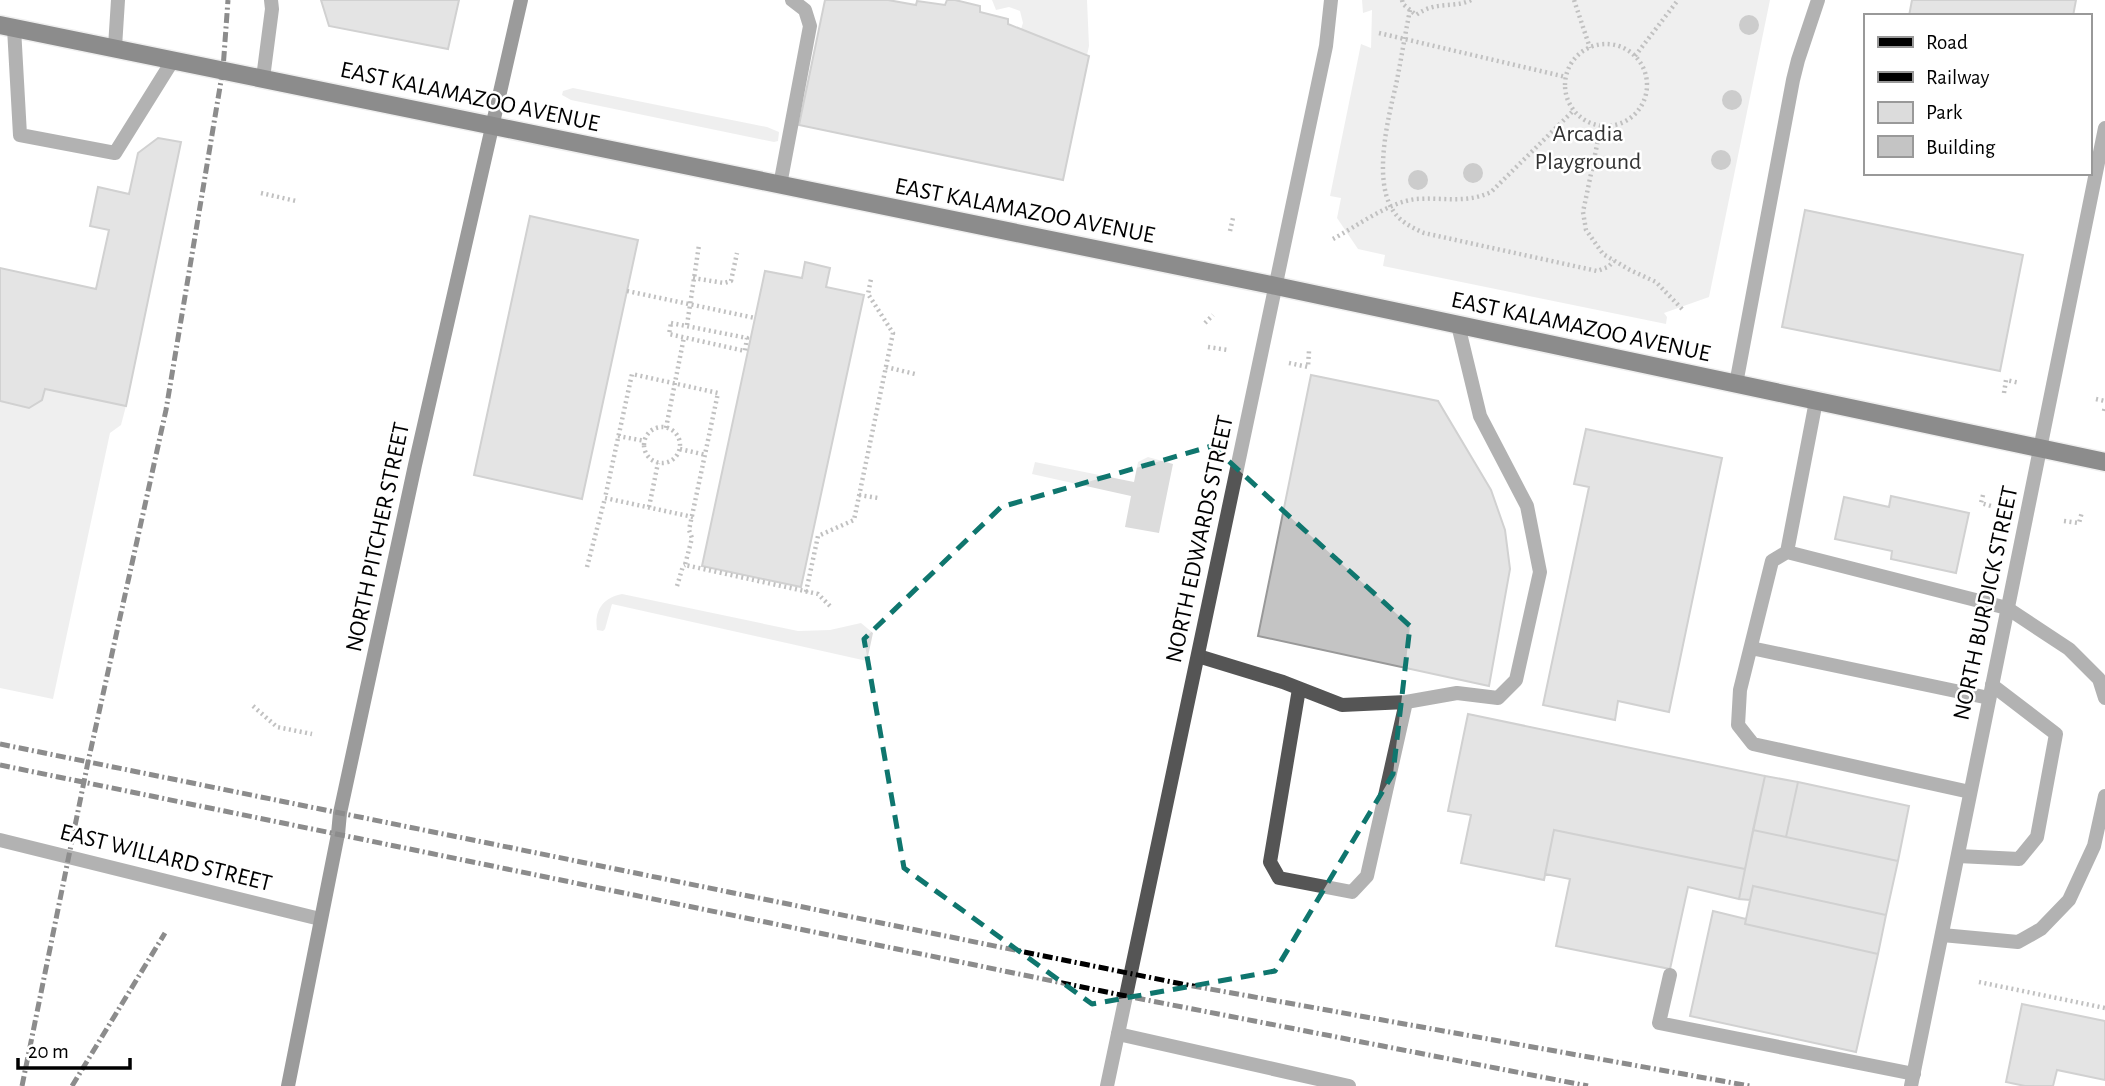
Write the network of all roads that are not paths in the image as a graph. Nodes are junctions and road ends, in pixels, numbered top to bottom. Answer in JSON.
{"nodes":[{"id":1,"x":118,"y":0,"type":"edge"},
{"id":2,"x":271,"y":0,"type":"edge"},
{"id":3,"x":522,"y":0,"type":"edge"},
{"id":4,"x":792,"y":0,"type":"edge"},
{"id":5,"x":1331,"y":0,"type":"edge"},
{"id":6,"x":1818,"y":0,"type":"edge"},
{"id":7,"x":7,"y":27,"type":"edge"},
{"id":8,"x":115,"y":47,"type":"junction"},
{"id":9,"x":173,"y":60,"type":"junction"},
{"id":10,"x":263,"y":78,"type":"junction"},
{"id":11,"x":493,"y":127,"type":"junction"},
{"id":12,"x":2105,"y":128,"type":"edge"},
{"id":13,"x":780,"y":185,"type":"junction"},
{"id":14,"x":1276,"y":286,"type":"junction"},
{"id":15,"x":1458,"y":325,"type":"junction"},
{"id":16,"x":1735,"y":384,"type":"junction"},
{"id":17,"x":1816,"y":401,"type":"junction"},
{"id":18,"x":2040,"y":449,"type":"junction"},
{"id":19,"x":2105,"y":462,"type":"edge"},
{"id":20,"x":1787,"y":552,"type":"junction"},
{"id":21,"x":2007,"y":608,"type":"junction"},
{"id":22,"x":1751,"y":648,"type":"junction"},
{"id":23,"x":1198,"y":656,"type":"junction"},
{"id":24,"x":1299,"y":689,"type":"junction"},
{"id":25,"x":1990,"y":692,"type":"junction"},
{"id":26,"x":2105,"y":698,"type":"edge"},
{"id":27,"x":1406,"y":702,"type":"junction"},
{"id":28,"x":1970,"y":792,"type":"junction"},
{"id":29,"x":2105,"y":796,"type":"edge"},
{"id":30,"x":0,"y":841,"type":"edge"},
{"id":31,"x":1958,"y":856,"type":"junction"},
{"id":32,"x":320,"y":919,"type":"junction"},
{"id":33,"x":1942,"y":935,"type":"junction"},
{"id":34,"x":1670,"y":975,"type":"dead end"},
{"id":35,"x":1118,"y":1034,"type":"junction"},
{"id":36,"x":1912,"y":1080,"type":"edge"},
{"id":37,"x":288,"y":1086,"type":"edge"},
{"id":38,"x":1107,"y":1086,"type":"edge"},
{"id":39,"x":1349,"y":1086,"type":"edge"}],
"edges":[{"from":1,"to":8,"type":"street"},
{"from":2,"to":10,"type":"street"},
{"from":3,"to":11,"type":"street","name":"NORTH PITCHER STREET"},
{"from":4,"to":13,"type":"street"},
{"from":5,"to":14,"type":"street","name":"NORTH EDWARDS STREET"},
{"from":6,"to":16,"type":"street"},
{"from":7,"to":8,"type":"main road","name":"EAST KALAMAZOO AVENUE"},
{"from":7,"to":9,"type":"street"},
{"from":8,"to":9,"type":"main road","name":"EAST KALAMAZOO AVENUE"},
{"from":9,"to":10,"type":"main road","name":"EAST KALAMAZOO AVENUE"},
{"from":10,"to":11,"type":"main road","name":"EAST KALAMAZOO AVENUE"},
{"from":11,"to":13,"type":"main road","name":"EAST KALAMAZOO AVENUE"},
{"from":11,"to":32,"type":"street","name":"NORTH PITCHER STREET"},
{"from":12,"to":18,"type":"street","name":"NORTH BURDICK STREET"},
{"from":13,"to":14,"type":"main road","name":"EAST KALAMAZOO AVENUE"},
{"from":14,"to":15,"type":"main road","name":"EAST KALAMAZOO AVENUE"},
{"from":14,"to":23,"type":"street","name":"NORTH EDWARDS STREET"},
{"from":15,"to":16,"type":"main road","name":"EAST KALAMAZOO AVENUE"},
{"from":15,"to":27,"type":"street"},
{"from":16,"to":17,"type":"main road","name":"EAST KALAMAZOO AVENUE"},
{"from":17,"to":18,"type":"main road","name":"EAST KALAMAZOO AVENUE"},
{"from":17,"to":20,"type":"street"},
{"from":18,"to":19,"type":"main road","name":"EAST KALAMAZOO AVENUE"},
{"from":18,"to":21,"type":"street","name":"NORTH BURDICK STREET"},
{"from":20,"to":21,"type":"street"},
{"from":20,"to":22,"type":"street"},
{"from":21,"to":25,"type":"street","name":"NORTH BURDICK STREET"},
{"from":21,"to":26,"type":"street"},
{"from":22,"to":25,"type":"street"},
{"from":22,"to":28,"type":"street"},
{"from":23,"to":24,"type":"street"},
{"from":23,"to":35,"type":"street","name":"NORTH EDWARDS STREET"},
{"from":24,"to":27,"type":"street"},
{"from":24,"to":27,"type":"street"},
{"from":25,"to":28,"type":"street","name":"NORTH BURDICK STREET"},
{"from":25,"to":31,"type":"street"},
{"from":28,"to":31,"type":"street","name":"NORTH BURDICK STREET"},
{"from":29,"to":33,"type":"street"},
{"from":30,"to":32,"type":"street","name":"EAST WILLARD STREET"},
{"from":31,"to":33,"type":"street","name":"NORTH BURDICK STREET"},
{"from":32,"to":37,"type":"street","name":"NORTH PITCHER STREET"},
{"from":33,"to":36,"type":"street","name":"NORTH BURDICK STREET"},
{"from":34,"to":36,"type":"street"},
{"from":35,"to":38,"type":"street","name":"NORTH EDWARDS STREET"},
{"from":35,"to":39,"type":"street"}]}
